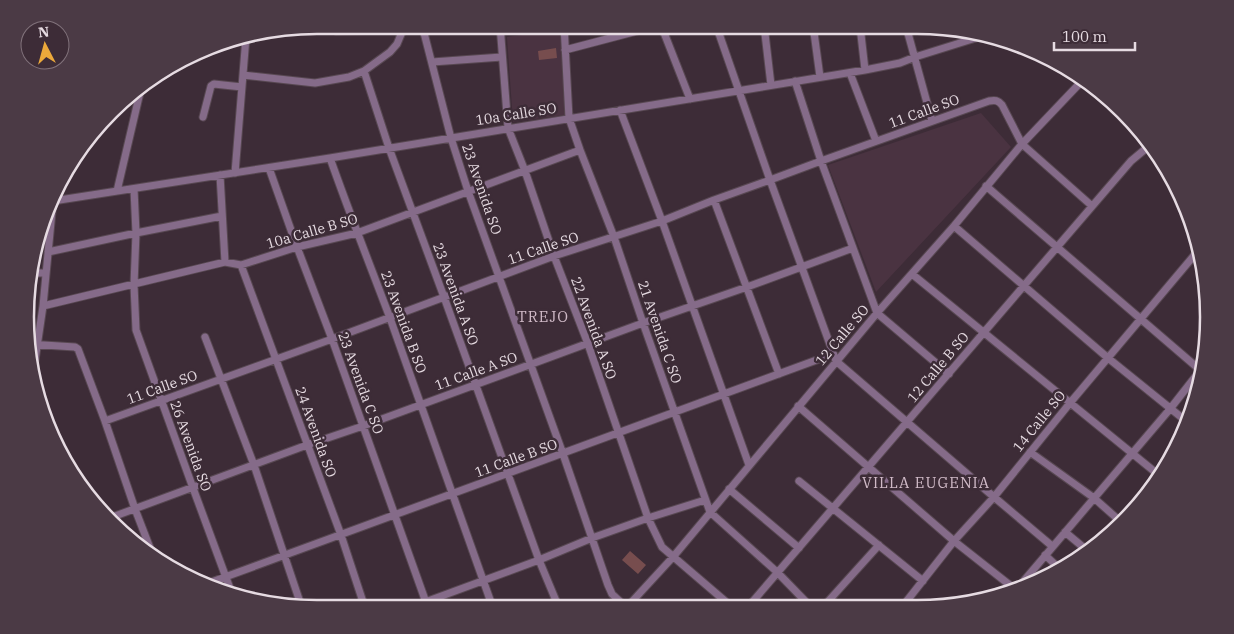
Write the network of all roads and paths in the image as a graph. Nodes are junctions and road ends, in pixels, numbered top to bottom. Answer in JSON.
{"nodes":[{"id":1,"x":401,"y":34,"type":"edge"},
{"id":2,"x":424,"y":34,"type":"edge"},
{"id":3,"x":501,"y":34,"type":"edge"},
{"id":4,"x":564,"y":34,"type":"edge"},
{"id":5,"x":626,"y":34,"type":"edge"},
{"id":6,"x":664,"y":34,"type":"edge"},
{"id":7,"x":719,"y":34,"type":"edge"},
{"id":8,"x":765,"y":34,"type":"edge"},
{"id":9,"x":815,"y":34,"type":"edge"},
{"id":10,"x":861,"y":34,"type":"edge"},
{"id":11,"x":908,"y":34,"type":"edge"},
{"id":12,"x":972,"y":39,"type":"edge"},
{"id":13,"x":246,"y":43,"type":"edge"},
{"id":14,"x":565,"y":50,"type":"junction"},
{"id":15,"x":502,"y":56,"type":"junction"},
{"id":16,"x":915,"y":57,"type":"junction"},
{"id":17,"x":432,"y":62,"type":"junction"},
{"id":18,"x":865,"y":70,"type":"junction"},
{"id":19,"x":364,"y":72,"type":"junction"},
{"id":20,"x":850,"y":73,"type":"junction"},
{"id":21,"x":243,"y":76,"type":"junction"},
{"id":22,"x":820,"y":77,"type":"junction"},
{"id":23,"x":795,"y":81,"type":"junction"},
{"id":24,"x":1079,"y":84,"type":"edge"},
{"id":25,"x":771,"y":85,"type":"junction"},
{"id":26,"x":242,"y":87,"type":"junction"},
{"id":27,"x":739,"y":90,"type":"junction"},
{"id":28,"x":139,"y":97,"type":"edge"},
{"id":29,"x":690,"y":99,"type":"junction"},
{"id":30,"x":620,"y":110,"type":"junction"},
{"id":31,"x":203,"y":117,"type":"dead end"},
{"id":32,"x":570,"y":118,"type":"junction"},
{"id":33,"x":932,"y":121,"type":"junction"},
{"id":34,"x":508,"y":128,"type":"junction"},
{"id":35,"x":451,"y":138,"type":"junction"},
{"id":36,"x":876,"y":141,"type":"junction"},
{"id":37,"x":1022,"y":144,"type":"junction"},
{"id":38,"x":388,"y":148,"type":"junction"},
{"id":39,"x":1145,"y":149,"type":"edge"},
{"id":40,"x":580,"y":150,"type":"junction"},
{"id":41,"x":330,"y":158,"type":"junction"},
{"id":42,"x":821,"y":161,"type":"junction"},
{"id":43,"x":269,"y":168,"type":"junction"},
{"id":44,"x":525,"y":171,"type":"junction"},
{"id":45,"x":234,"y":173,"type":"junction"},
{"id":46,"x":220,"y":175,"type":"junction"},
{"id":47,"x":770,"y":180,"type":"junction"},
{"id":48,"x":986,"y":186,"type":"junction"},
{"id":49,"x":134,"y":189,"type":"junction"},
{"id":50,"x":117,"y":191,"type":"junction"},
{"id":51,"x":468,"y":191,"type":"junction"},
{"id":52,"x":59,"y":200,"type":"edge"},
{"id":53,"x":714,"y":200,"type":"junction"},
{"id":54,"x":1092,"y":206,"type":"junction"},
{"id":55,"x":413,"y":212,"type":"junction"},
{"id":56,"x":222,"y":216,"type":"junction"},
{"id":57,"x":51,"y":220,"type":"edge"},
{"id":58,"x":662,"y":221,"type":"junction"},
{"id":59,"x":954,"y":226,"type":"junction"},
{"id":60,"x":357,"y":232,"type":"junction"},
{"id":61,"x":136,"y":233,"type":"junction"},
{"id":62,"x":614,"y":237,"type":"junction"},
{"id":63,"x":297,"y":247,"type":"junction"},
{"id":64,"x":1057,"y":247,"type":"junction"},
{"id":65,"x":853,"y":248,"type":"junction"},
{"id":66,"x":48,"y":252,"type":"junction"},
{"id":67,"x":554,"y":256,"type":"junction"},
{"id":68,"x":1194,"y":256,"type":"edge"},
{"id":69,"x":224,"y":262,"type":"junction"},
{"id":70,"x":241,"y":265,"type":"junction"},
{"id":71,"x":801,"y":267,"type":"junction"},
{"id":72,"x":37,"y":273,"type":"edge"},
{"id":73,"x":46,"y":273,"type":"junction"},
{"id":74,"x":912,"y":274,"type":"junction"},
{"id":75,"x":499,"y":277,"type":"junction"},
{"id":76,"x":134,"y":285,"type":"junction"},
{"id":77,"x":1024,"y":286,"type":"junction"},
{"id":78,"x":748,"y":287,"type":"junction"},
{"id":79,"x":444,"y":297,"type":"junction"},
{"id":80,"x":43,"y":306,"type":"junction"},
{"id":81,"x":692,"y":306,"type":"junction"},
{"id":82,"x":877,"y":313,"type":"junction"},
{"id":83,"x":390,"y":317,"type":"junction"},
{"id":84,"x":1140,"y":318,"type":"junction"},
{"id":85,"x":643,"y":323,"type":"junction"},
{"id":86,"x":984,"y":332,"type":"junction"},
{"id":87,"x":205,"y":337,"type":"dead end"},
{"id":88,"x":332,"y":339,"type":"junction"},
{"id":89,"x":37,"y":344,"type":"junction"},
{"id":90,"x":588,"y":344,"type":"junction"},
{"id":91,"x":36,"y":353,"type":"edge"},
{"id":92,"x":276,"y":358,"type":"junction"},
{"id":93,"x":835,"y":358,"type":"junction"},
{"id":94,"x":1108,"y":358,"type":"junction"},
{"id":95,"x":530,"y":364,"type":"junction"},
{"id":96,"x":1196,"y":368,"type":"edge"},
{"id":97,"x":779,"y":374,"type":"junction"},
{"id":98,"x":948,"y":374,"type":"junction"},
{"id":99,"x":1194,"y":378,"type":"edge"},
{"id":100,"x":221,"y":379,"type":"junction"},
{"id":101,"x":475,"y":384,"type":"junction"},
{"id":102,"x":724,"y":394,"type":"junction"},
{"id":103,"x":162,"y":401,"type":"junction"},
{"id":104,"x":1070,"y":403,"type":"junction"},
{"id":105,"x":420,"y":405,"type":"junction"},
{"id":106,"x":798,"y":406,"type":"junction"},
{"id":107,"x":1170,"y":409,"type":"junction"},
{"id":108,"x":675,"y":412,"type":"junction"},
{"id":109,"x":1182,"y":418,"type":"edge"},
{"id":110,"x":105,"y":421,"type":"junction"},
{"id":111,"x":907,"y":422,"type":"junction"},
{"id":112,"x":363,"y":426,"type":"junction"},
{"id":113,"x":619,"y":433,"type":"junction"},
{"id":114,"x":307,"y":445,"type":"junction"},
{"id":115,"x":1030,"y":452,"type":"junction"},
{"id":116,"x":1132,"y":453,"type":"junction"},
{"id":117,"x":562,"y":454,"type":"junction"},
{"id":118,"x":254,"y":465,"type":"junction"},
{"id":119,"x":749,"y":465,"type":"junction"},
{"id":120,"x":868,"y":467,"type":"junction"},
{"id":121,"x":1155,"y":471,"type":"edge"},
{"id":122,"x":508,"y":474,"type":"junction"},
{"id":123,"x":799,"y":481,"type":"dead end"},
{"id":124,"x":193,"y":488,"type":"junction"},
{"id":125,"x":729,"y":489,"type":"junction"},
{"id":126,"x":452,"y":494,"type":"junction"},
{"id":127,"x":994,"y":498,"type":"junction"},
{"id":128,"x":1094,"y":498,"type":"junction"},
{"id":129,"x":705,"y":500,"type":"junction"},
{"id":130,"x":135,"y":509,"type":"junction"},
{"id":131,"x":834,"y":509,"type":"junction"},
{"id":132,"x":710,"y":512,"type":"junction"},
{"id":133,"x":396,"y":515,"type":"junction"},
{"id":134,"x":116,"y":516,"type":"edge"},
{"id":135,"x":648,"y":518,"type":"junction"},
{"id":136,"x":1116,"y":518,"type":"edge"},
{"id":137,"x":1065,"y":532,"type":"junction"},
{"id":138,"x":341,"y":534,"type":"junction"},
{"id":139,"x":592,"y":538,"type":"junction"},
{"id":140,"x":954,"y":541,"type":"junction"},
{"id":141,"x":148,"y":545,"type":"edge"},
{"id":142,"x":879,"y":545,"type":"junction"},
{"id":143,"x":1052,"y":546,"type":"junction"},
{"id":144,"x":1083,"y":547,"type":"edge"},
{"id":145,"x":798,"y":548,"type":"junction"},
{"id":146,"x":1045,"y":555,"type":"junction"},
{"id":147,"x":284,"y":556,"type":"junction"},
{"id":148,"x":673,"y":557,"type":"junction"},
{"id":149,"x":539,"y":560,"type":"junction"},
{"id":150,"x":1055,"y":564,"type":"edge"},
{"id":151,"x":778,"y":572,"type":"junction"},
{"id":152,"x":226,"y":576,"type":"junction"},
{"id":153,"x":1025,"y":579,"type":"edge"},
{"id":154,"x":483,"y":580,"type":"junction"},
{"id":155,"x":214,"y":581,"type":"edge"},
{"id":156,"x":923,"y":581,"type":"junction"},
{"id":157,"x":1009,"y":585,"type":"edge"},
{"id":158,"x":229,"y":586,"type":"edge"},
{"id":159,"x":299,"y":600,"type":"edge"},
{"id":160,"x":363,"y":600,"type":"edge"},
{"id":161,"x":425,"y":600,"type":"edge"},
{"id":162,"x":438,"y":600,"type":"edge"},
{"id":163,"x":490,"y":600,"type":"edge"},
{"id":164,"x":555,"y":600,"type":"edge"},
{"id":165,"x":619,"y":600,"type":"edge"},
{"id":166,"x":633,"y":600,"type":"edge"},
{"id":167,"x":724,"y":600,"type":"edge"},
{"id":168,"x":754,"y":600,"type":"edge"},
{"id":169,"x":804,"y":600,"type":"edge"},
{"id":170,"x":829,"y":600,"type":"edge"},
{"id":171,"x":910,"y":600,"type":"edge"}],
"edges":[{"from":1,"to":19,"type":"street"},
{"from":2,"to":17,"type":"street","name":"23 Avenida SO"},
{"from":3,"to":15,"type":"street","name":"22 Avenida A SO"},
{"from":4,"to":14,"type":"street","name":"21 Avenida C SO"},
{"from":5,"to":14,"type":"street"},
{"from":6,"to":29,"type":"street"},
{"from":7,"to":27,"type":"street"},
{"from":8,"to":25,"type":"street"},
{"from":9,"to":22,"type":"street"},
{"from":10,"to":18,"type":"street"},
{"from":11,"to":16,"type":"street"},
{"from":12,"to":16,"type":"street","name":"10a Calle SO"},
{"from":13,"to":21,"type":"street"},
{"from":14,"to":32,"type":"street","name":"21 Avenida C SO"},
{"from":15,"to":17,"type":"street"},
{"from":15,"to":34,"type":"street","name":"22 Avenida A SO"},
{"from":16,"to":18,"type":"street","name":"10a Calle SO"},
{"from":16,"to":33,"type":"street"},
{"from":17,"to":35,"type":"street","name":"23 Avenida SO"},
{"from":18,"to":20,"type":"street","name":"10a Calle SO"},
{"from":19,"to":21,"type":"street"},
{"from":19,"to":38,"type":"street","name":"23 Avenida A SO"},
{"from":20,"to":22,"type":"street","name":"10a Calle SO"},
{"from":20,"to":36,"type":"street"},
{"from":21,"to":26,"type":"street"},
{"from":22,"to":23,"type":"street","name":"10a Calle SO"},
{"from":23,"to":25,"type":"street","name":"10a Calle SO"},
{"from":23,"to":42,"type":"street"},
{"from":24,"to":37,"type":"street","name":"12 Calle SO"},
{"from":25,"to":27,"type":"street","name":"10a Calle SO"},
{"from":26,"to":31,"type":"street"},
{"from":26,"to":45,"type":"street"},
{"from":27,"to":29,"type":"street","name":"10a Calle SO"},
{"from":27,"to":47,"type":"street"},
{"from":28,"to":50,"type":"street"},
{"from":29,"to":30,"type":"street","name":"10a Calle SO"},
{"from":30,"to":32,"type":"street","name":"10a Calle SO"},
{"from":30,"to":58,"type":"street"},
{"from":32,"to":34,"type":"street","name":"10a Calle SO"},
{"from":32,"to":40,"type":"street","name":"21 Avenida C SO"},
{"from":33,"to":36,"type":"street","name":"11 Calle SO"},
{"from":33,"to":37,"type":"street","name":"11 Calle SO"},
{"from":34,"to":35,"type":"street","name":"10a Calle SO"},
{"from":34,"to":44,"type":"street","name":"22 Avenida A SO"},
{"from":35,"to":38,"type":"street","name":"10a Calle SO"},
{"from":35,"to":51,"type":"street","name":"23 Avenida SO"},
{"from":36,"to":42,"type":"street","name":"11 Calle SO"},
{"from":37,"to":48,"type":"street","name":"12 Calle SO"},
{"from":37,"to":54,"type":"street"},
{"from":38,"to":41,"type":"street","name":"10a Calle SO"},
{"from":38,"to":55,"type":"street","name":"23 Avenida A SO"},
{"from":39,"to":54,"type":"street","name":"12 Calle B SO"},
{"from":40,"to":44,"type":"street","name":"10a Calle B SO"},
{"from":40,"to":62,"type":"street","name":"21 Avenida C SO"},
{"from":41,"to":43,"type":"street","name":"10a Calle SO"},
{"from":41,"to":60,"type":"street","name":"23 Avenida B SO"},
{"from":42,"to":47,"type":"street","name":"11 Calle SO"},
{"from":42,"to":65,"type":"street"},
{"from":43,"to":45,"type":"street","name":"10a Calle SO"},
{"from":43,"to":63,"type":"street","name":"23 Avenida C SO"},
{"from":44,"to":51,"type":"street","name":"10a Calle B SO"},
{"from":44,"to":67,"type":"street","name":"22 Avenida A SO"},
{"from":45,"to":46,"type":"street","name":"10a Calle SO"},
{"from":46,"to":49,"type":"street","name":"10a Calle SO"},
{"from":46,"to":56,"type":"street"},
{"from":47,"to":53,"type":"street","name":"11 Calle SO"},
{"from":47,"to":71,"type":"street"},
{"from":48,"to":59,"type":"street","name":"12 Calle SO"},
{"from":48,"to":64,"type":"street"},
{"from":49,"to":50,"type":"street","name":"10a Calle SO"},
{"from":49,"to":61,"type":"street","name":"26 Avenida SO"},
{"from":50,"to":52,"type":"street","name":"10a Calle SO"},
{"from":51,"to":55,"type":"street","name":"10a Calle B SO"},
{"from":51,"to":75,"type":"street","name":"23 Avenida SO"},
{"from":53,"to":58,"type":"street","name":"11 Calle SO"},
{"from":53,"to":78,"type":"street"},
{"from":54,"to":64,"type":"street","name":"12 Calle B SO"},
{"from":55,"to":60,"type":"street","name":"10a Calle B SO"},
{"from":55,"to":79,"type":"street","name":"23 Avenida A SO"},
{"from":56,"to":61,"type":"street"},
{"from":56,"to":69,"type":"street"},
{"from":57,"to":66,"type":"street"},
{"from":58,"to":62,"type":"street","name":"11 Calle SO"},
{"from":58,"to":81,"type":"street"},
{"from":59,"to":74,"type":"street","name":"12 Calle SO"},
{"from":59,"to":77,"type":"street"},
{"from":60,"to":63,"type":"street","name":"10a Calle B SO"},
{"from":60,"to":83,"type":"street","name":"23 Avenida B SO"},
{"from":61,"to":66,"type":"street"},
{"from":61,"to":76,"type":"street","name":"26 Avenida SO"},
{"from":62,"to":67,"type":"street","name":"11 Calle SO"},
{"from":62,"to":85,"type":"street","name":"21 Avenida C SO"},
{"from":63,"to":70,"type":"street","name":"10a Calle B SO"},
{"from":63,"to":88,"type":"street","name":"23 Avenida C SO"},
{"from":64,"to":77,"type":"street","name":"12 Calle B SO"},
{"from":64,"to":84,"type":"street"},
{"from":65,"to":71,"type":"street","name":"11 Calle A SO"},
{"from":65,"to":82,"type":"street"},
{"from":66,"to":73,"type":"street"},
{"from":67,"to":75,"type":"street","name":"11 Calle SO"},
{"from":67,"to":90,"type":"street","name":"22 Avenida A SO"},
{"from":68,"to":84,"type":"street","name":"14 Calle SO"},
{"from":69,"to":70,"type":"street","name":"10a Calle B SO"},
{"from":69,"to":76,"type":"street","name":"10a Calle B SO"},
{"from":70,"to":92,"type":"street","name":"24 Avenida SO"},
{"from":71,"to":78,"type":"street","name":"11 Calle A SO"},
{"from":71,"to":93,"type":"street"},
{"from":72,"to":73,"type":"street"},
{"from":73,"to":80,"type":"street"},
{"from":74,"to":82,"type":"street","name":"12 Calle SO"},
{"from":74,"to":86,"type":"street"},
{"from":75,"to":79,"type":"street","name":"11 Calle SO"},
{"from":75,"to":95,"type":"street","name":"23 Avenida SO"},
{"from":76,"to":80,"type":"street","name":"10a Calle B SO"},
{"from":76,"to":103,"type":"street","name":"26 Avenida SO"},
{"from":77,"to":86,"type":"street","name":"12 Calle B SO"},
{"from":77,"to":94,"type":"street"},
{"from":78,"to":81,"type":"street","name":"11 Calle A SO"},
{"from":78,"to":97,"type":"street"},
{"from":79,"to":83,"type":"street","name":"11 Calle SO"},
{"from":79,"to":101,"type":"street","name":"23 Avenida A SO"},
{"from":80,"to":89,"type":"street"},
{"from":81,"to":85,"type":"street","name":"11 Calle A SO"},
{"from":81,"to":102,"type":"street"},
{"from":82,"to":93,"type":"street","name":"12 Calle SO"},
{"from":82,"to":98,"type":"street"},
{"from":83,"to":88,"type":"street","name":"11 Calle SO"},
{"from":83,"to":105,"type":"street","name":"23 Avenida B SO"},
{"from":84,"to":94,"type":"street","name":"14 Calle SO"},
{"from":84,"to":96,"type":"street"},
{"from":85,"to":90,"type":"street","name":"11 Calle A SO"},
{"from":85,"to":108,"type":"street","name":"21 Avenida C SO"},
{"from":86,"to":98,"type":"street","name":"12 Calle B SO"},
{"from":86,"to":104,"type":"street"},
{"from":87,"to":100,"type":"street"},
{"from":88,"to":92,"type":"street","name":"11 Calle SO"},
{"from":88,"to":112,"type":"street","name":"23 Avenida C SO"},
{"from":89,"to":91,"type":"street"},
{"from":89,"to":110,"type":"street"},
{"from":90,"to":95,"type":"street","name":"11 Calle A SO"},
{"from":90,"to":113,"type":"street","name":"22 Avenida A SO"},
{"from":92,"to":100,"type":"street","name":"11 Calle SO"},
{"from":92,"to":114,"type":"street","name":"24 Avenida SO"},
{"from":93,"to":97,"type":"street","name":"11 Calle B SO"},
{"from":93,"to":106,"type":"street","name":"12 Calle SO"},
{"from":93,"to":111,"type":"street"},
{"from":94,"to":104,"type":"street","name":"14 Calle SO"},
{"from":94,"to":107,"type":"street"},
{"from":95,"to":101,"type":"street","name":"11 Calle A SO"},
{"from":95,"to":117,"type":"street","name":"23 Avenida SO"},
{"from":97,"to":102,"type":"street","name":"11 Calle B SO"},
{"from":98,"to":111,"type":"street","name":"12 Calle B SO"},
{"from":99,"to":107,"type":"street"},
{"from":100,"to":103,"type":"street","name":"11 Calle SO"},
{"from":100,"to":118,"type":"street"},
{"from":101,"to":105,"type":"street","name":"11 Calle A SO"},
{"from":101,"to":122,"type":"street","name":"23 Avenida A SO"},
{"from":102,"to":108,"type":"street","name":"11 Calle B SO"},
{"from":102,"to":119,"type":"street"},
{"from":103,"to":110,"type":"street","name":"11 Calle SO"},
{"from":103,"to":124,"type":"street","name":"26 Avenida SO"},
{"from":104,"to":115,"type":"street","name":"14 Calle SO"},
{"from":104,"to":116,"type":"street"},
{"from":105,"to":112,"type":"street","name":"11 Calle A SO"},
{"from":105,"to":126,"type":"street","name":"23 Avenida B SO"},
{"from":106,"to":119,"type":"street","name":"12 Calle SO"},
{"from":106,"to":120,"type":"street"},
{"from":107,"to":109,"type":"street"},
{"from":107,"to":116,"type":"street"},
{"from":108,"to":113,"type":"street","name":"11 Calle B SO"},
{"from":108,"to":129,"type":"street","name":"21 Avenida C SO"},
{"from":110,"to":130,"type":"street"},
{"from":111,"to":120,"type":"street","name":"12 Calle B SO"},
{"from":111,"to":127,"type":"street"},
{"from":112,"to":114,"type":"street","name":"11 Calle A SO"},
{"from":112,"to":133,"type":"street","name":"23 Avenida C SO"},
{"from":113,"to":117,"type":"street","name":"11 Calle B SO"},
{"from":113,"to":135,"type":"street","name":"22 Avenida A SO"},
{"from":114,"to":118,"type":"street","name":"11 Calle A SO"},
{"from":114,"to":138,"type":"street","name":"24 Avenida SO"},
{"from":115,"to":127,"type":"street","name":"14 Calle SO"},
{"from":115,"to":128,"type":"street"},
{"from":116,"to":121,"type":"street"},
{"from":116,"to":128,"type":"street"},
{"from":117,"to":122,"type":"street","name":"11 Calle B SO"},
{"from":117,"to":139,"type":"street","name":"23 Avenida SO"},
{"from":118,"to":124,"type":"street","name":"11 Calle A SO"},
{"from":118,"to":147,"type":"street"},
{"from":119,"to":125,"type":"street","name":"12 Calle SO"},
{"from":120,"to":131,"type":"street","name":"12 Calle B SO"},
{"from":120,"to":140,"type":"street"},
{"from":122,"to":126,"type":"street","name":"11 Calle B SO"},
{"from":122,"to":149,"type":"street","name":"23 Avenida A SO"},
{"from":123,"to":131,"type":"street"},
{"from":124,"to":130,"type":"street","name":"11 Calle A SO"},
{"from":124,"to":152,"type":"street","name":"26 Avenida SO"},
{"from":125,"to":132,"type":"street","name":"12 Calle SO"},
{"from":125,"to":145,"type":"street"},
{"from":126,"to":133,"type":"street","name":"11 Calle B SO"},
{"from":126,"to":154,"type":"street","name":"23 Avenida B SO"},
{"from":127,"to":140,"type":"street","name":"14 Calle SO"},
{"from":127,"to":143,"type":"street"},
{"from":128,"to":136,"type":"street"},
{"from":128,"to":137,"type":"street"},
{"from":129,"to":132,"type":"street","name":"21 Avenida C SO"},
{"from":129,"to":135,"type":"street"},
{"from":130,"to":134,"type":"street","name":"11 Calle A SO"},
{"from":130,"to":141,"type":"street"},
{"from":131,"to":142,"type":"street"},
{"from":131,"to":145,"type":"street","name":"12 Calle B SO"},
{"from":132,"to":148,"type":"street","name":"12 Calle SO"},
{"from":132,"to":151,"type":"street","name":"21 Avenida C SO"},
{"from":133,"to":138,"type":"street","name":"11 Calle B SO"},
{"from":133,"to":161,"type":"street","name":"23 Avenida C SO"},
{"from":135,"to":139,"type":"street"},
{"from":135,"to":148,"type":"street","name":"22 Avenida A SO"},
{"from":137,"to":143,"type":"street"},
{"from":137,"to":144,"type":"street"},
{"from":138,"to":147,"type":"street","name":"11 Calle B SO"},
{"from":138,"to":160,"type":"street","name":"24 Avenida SO"},
{"from":139,"to":149,"type":"street"},
{"from":139,"to":165,"type":"street","name":"23 Avenida SO"},
{"from":140,"to":156,"type":"street","name":"14 Calle SO"},
{"from":140,"to":157,"type":"street"},
{"from":142,"to":156,"type":"street"},
{"from":142,"to":170,"type":"street"},
{"from":143,"to":146,"type":"street"},
{"from":145,"to":151,"type":"street","name":"12 Calle B SO"},
{"from":146,"to":150,"type":"street"},
{"from":146,"to":153,"type":"street"},
{"from":147,"to":152,"type":"street","name":"11 Calle B SO"},
{"from":147,"to":159,"type":"street"},
{"from":148,"to":166,"type":"street","name":"12 Calle SO"},
{"from":148,"to":167,"type":"street","name":"22 Avenida A SO"},
{"from":149,"to":154,"type":"street"},
{"from":149,"to":164,"type":"street","name":"23 Avenida A SO"},
{"from":151,"to":168,"type":"street","name":"12 Calle B SO"},
{"from":151,"to":169,"type":"street","name":"21 Avenida C SO"},
{"from":152,"to":155,"type":"street","name":"11 Calle B SO"},
{"from":152,"to":158,"type":"street","name":"26 Avenida SO"},
{"from":154,"to":162,"type":"street"},
{"from":154,"to":163,"type":"street","name":"23 Avenida B SO"},
{"from":156,"to":171,"type":"street","name":"14 Calle SO"}]}
